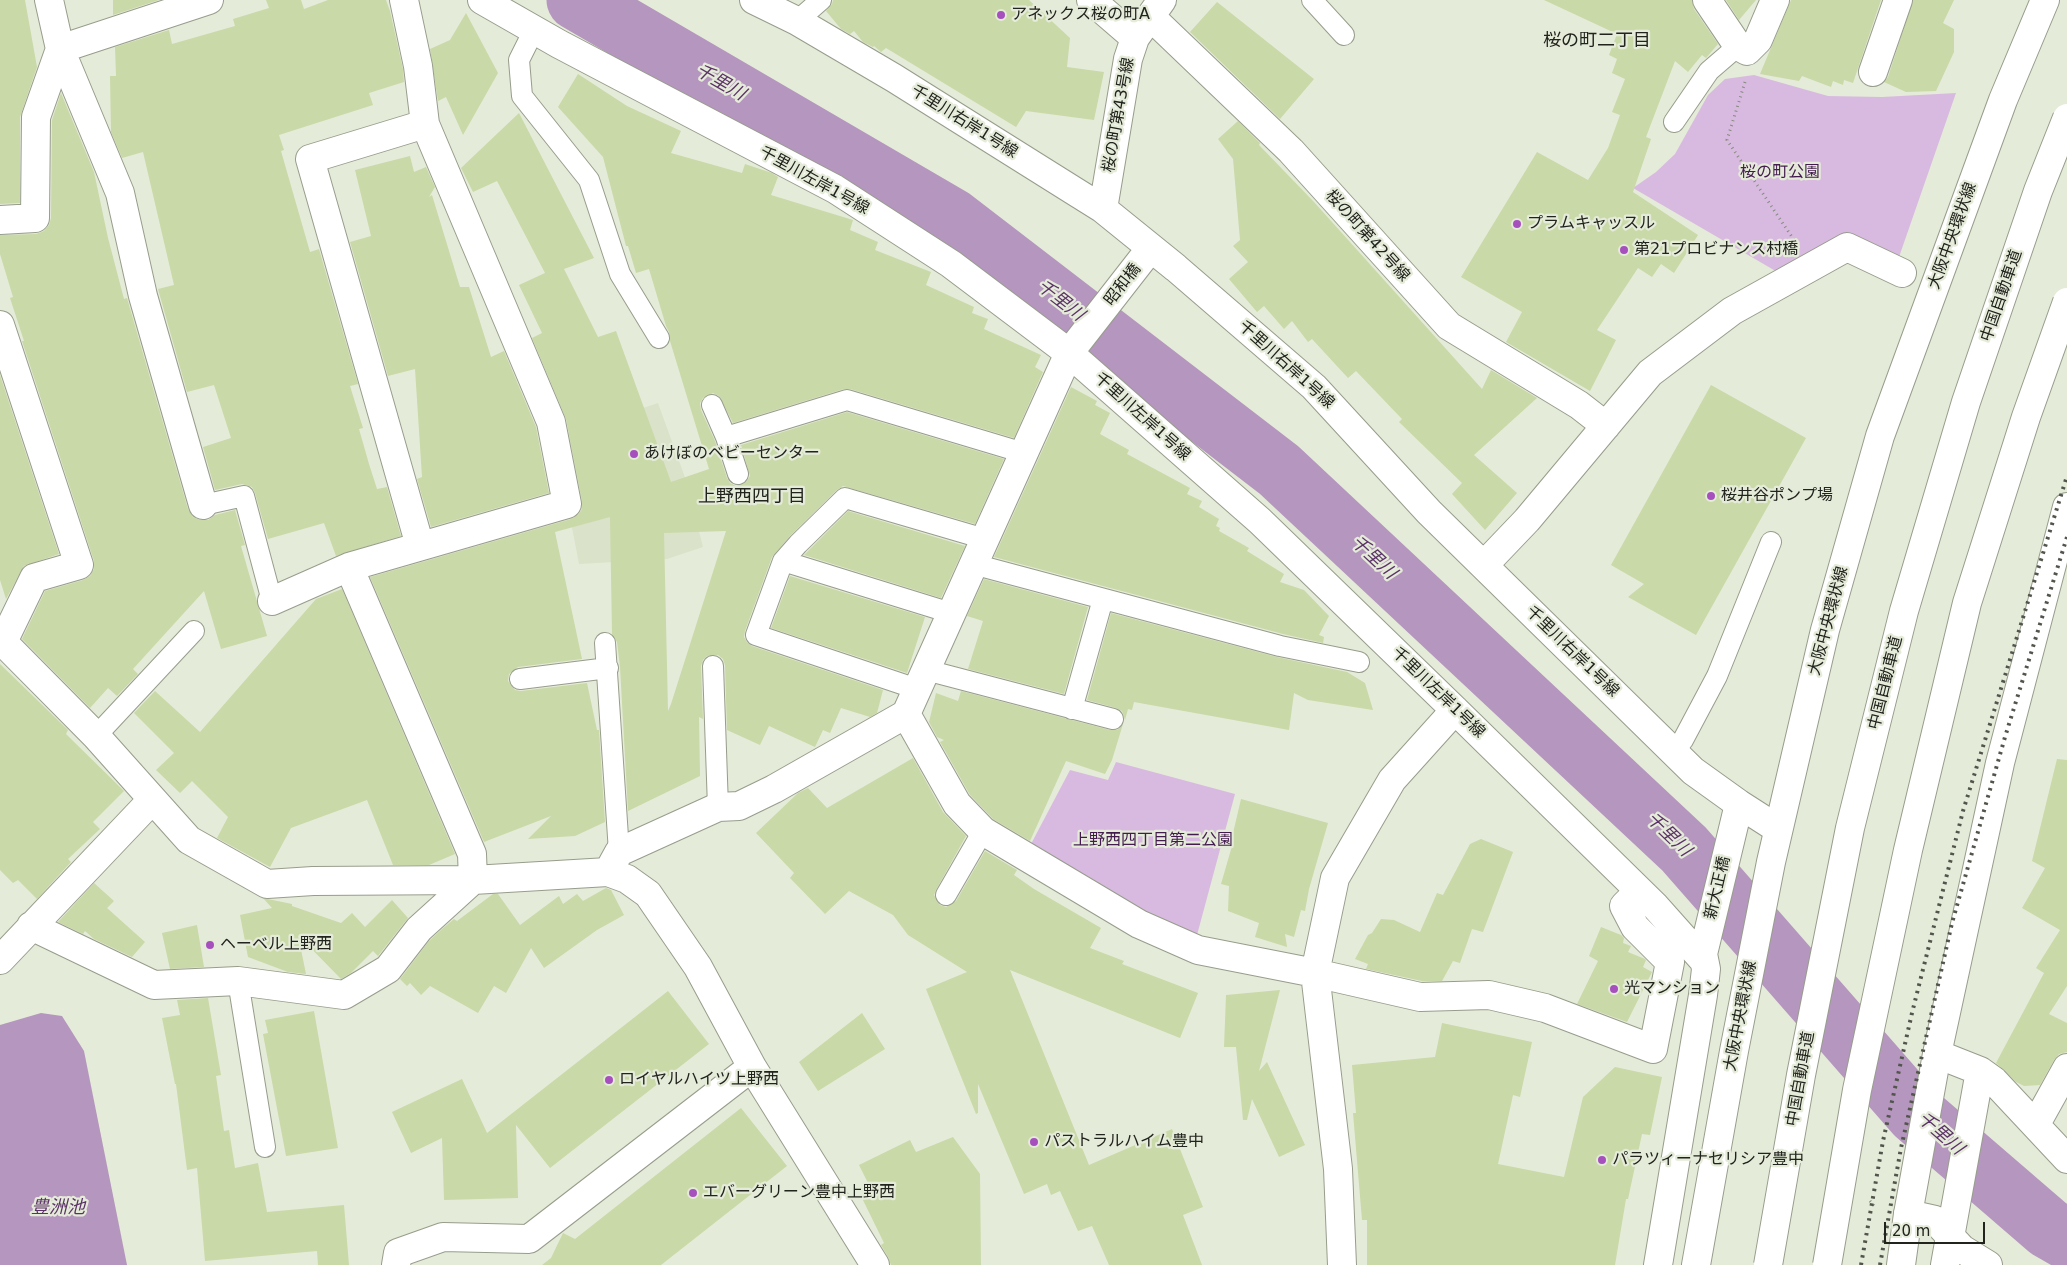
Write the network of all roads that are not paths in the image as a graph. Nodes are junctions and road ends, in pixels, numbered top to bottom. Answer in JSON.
{"nodes":[{"id":1,"x":49,"y":0,"type":"edge"},
{"id":2,"x":209,"y":0,"type":"edge"},
{"id":3,"x":404,"y":0,"type":"edge"},
{"id":4,"x":482,"y":0,"type":"edge"},
{"id":5,"x":754,"y":0,"type":"edge"},
{"id":6,"x":821,"y":0,"type":"edge"},
{"id":7,"x":1091,"y":0,"type":"edge"},
{"id":8,"x":1312,"y":0,"type":"edge"},
{"id":9,"x":1707,"y":0,"type":"edge"},
{"id":10,"x":1775,"y":0,"type":"edge"},
{"id":11,"x":1898,"y":0,"type":"edge"},
{"id":12,"x":2045,"y":0,"type":"edge"},
{"id":13,"x":1149,"y":18,"type":"edge"},
{"id":14,"x":797,"y":21,"type":"junction"},
{"id":15,"x":534,"y":30,"type":"junction"},
{"id":16,"x":1344,"y":35,"type":"dead end"},
{"id":17,"x":1743,"y":48,"type":"junction"},
{"id":18,"x":60,"y":49,"type":"junction"},
{"id":19,"x":1873,"y":72,"type":"dead end"},
{"id":20,"x":2067,"y":118,"type":"edge"},
{"id":21,"x":1674,"y":122,"type":"dead end"},
{"id":22,"x":425,"y":124,"type":"junction"},
{"id":23,"x":1103,"y":209,"type":"junction"},
{"id":24,"x":0,"y":220,"type":"edge"},
{"id":25,"x":1150,"y":249,"type":"junction"},
{"id":26,"x":1902,"y":273,"type":"dead end"},
{"id":27,"x":2067,"y":302,"type":"edge"},
{"id":28,"x":0,"y":325,"type":"edge"},
{"id":29,"x":659,"y":338,"type":"dead end"},
{"id":30,"x":1072,"y":348,"type":"junction"},
{"id":31,"x":712,"y":405,"type":"dead end"},
{"id":32,"x":1606,"y":426,"type":"junction"},
{"id":33,"x":726,"y":437,"type":"junction"},
{"id":34,"x":1024,"y":453,"type":"junction"},
{"id":35,"x":738,"y":474,"type":"dead end"},
{"id":36,"x":203,"y":505,"type":"joint"},
{"id":37,"x":2067,"y":507,"type":"edge"},
{"id":38,"x":985,"y":539,"type":"junction"},
{"id":39,"x":1771,"y":542,"type":"dead end"},
{"id":40,"x":420,"y":546,"type":"junction"},
{"id":41,"x":783,"y":561,"type":"junction"},
{"id":42,"x":973,"y":564,"type":"junction"},
{"id":43,"x":1484,"y":565,"type":"junction"},
{"id":44,"x":349,"y":567,"type":"junction"},
{"id":45,"x":1103,"y":599,"type":"junction"},
{"id":46,"x":272,"y":601,"type":"joint"},
{"id":47,"x":951,"y":613,"type":"junction"},
{"id":48,"x":194,"y":631,"type":"dead end"},
{"id":49,"x":1,"y":640,"type":"edge"},
{"id":50,"x":605,"y":643,"type":"dead end"},
{"id":51,"x":1358,"y":662,"type":"dead end"},
{"id":52,"x":713,"y":666,"type":"dead end"},
{"id":53,"x":608,"y":668,"type":"junction"},
{"id":54,"x":520,"y":679,"type":"dead end"},
{"id":55,"x":921,"y":679,"type":"junction"},
{"id":56,"x":1072,"y":709,"type":"junction"},
{"id":57,"x":1455,"y":710,"type":"junction"},
{"id":58,"x":906,"y":714,"type":"junction"},
{"id":59,"x":1113,"y":719,"type":"dead end"},
{"id":60,"x":96,"y":736,"type":"junction"},
{"id":61,"x":1674,"y":752,"type":"junction"},
{"id":62,"x":152,"y":800,"type":"junction"},
{"id":63,"x":718,"y":806,"type":"junction"},
{"id":64,"x":1736,"y":814,"type":"junction"},
{"id":65,"x":1778,"y":829,"type":"junction"},
{"id":66,"x":983,"y":831,"type":"junction"},
{"id":67,"x":614,"y":862,"type":"junction"},
{"id":68,"x":473,"y":880,"type":"junction"},
{"id":69,"x":1638,"y":891,"type":"junction"},
{"id":70,"x":946,"y":895,"type":"dead end"},
{"id":71,"x":31,"y":926,"type":"junction"},
{"id":72,"x":1703,"y":957,"type":"junction"},
{"id":73,"x":0,"y":960,"type":"edge"},
{"id":74,"x":1315,"y":972,"type":"junction"},
{"id":75,"x":238,"y":981,"type":"junction"},
{"id":76,"x":1937,"y":1054,"type":"junction"},
{"id":77,"x":752,"y":1067,"type":"junction"},
{"id":78,"x":2067,"y":1068,"type":"edge"},
{"id":79,"x":1979,"y":1076,"type":"junction"},
{"id":80,"x":2036,"y":1124,"type":"junction"},
{"id":81,"x":265,"y":1147,"type":"dead end"},
{"id":82,"x":2067,"y":1159,"type":"edge"},
{"id":83,"x":1908,"y":1214,"type":"junction"},
{"id":84,"x":1951,"y":1228,"type":"junction"},
{"id":85,"x":396,"y":1265,"type":"edge"},
{"id":86,"x":875,"y":1265,"type":"edge"},
{"id":87,"x":1342,"y":1265,"type":"edge"},
{"id":88,"x":1658,"y":1265,"type":"edge"},
{"id":89,"x":1696,"y":1265,"type":"edge"},
{"id":90,"x":1768,"y":1265,"type":"edge"},
{"id":91,"x":1828,"y":1265,"type":"edge"},
{"id":92,"x":1901,"y":1265,"type":"edge"},
{"id":93,"x":1945,"y":1265,"type":"edge"},
{"id":94,"x":1988,"y":1265,"type":"edge"}],
"edges":[{"from":1,"to":18,"type":"main road"},
{"from":2,"to":18,"type":"main road"},
{"from":3,"to":22,"type":"main road"},
{"from":4,"to":15,"type":"main road","name":"千里川左岸1号線"},
{"from":5,"to":14,"type":"main road","name":"千里川右岸1号線"},
{"from":6,"to":14,"type":"lane"},
{"from":7,"to":13,"type":"main road","name":"桜の町第42号線"},
{"from":8,"to":16,"type":"lane"},
{"from":9,"to":17,"type":"main road"},
{"from":10,"to":17,"type":"main road"},
{"from":11,"to":19,"type":"main road"},
{"from":12,"to":65,"type":"main road","name":"大阪中央環状線"},
{"from":13,"to":23,"type":"main road","name":"桜の町第43号線"},
{"from":13,"to":32,"type":"main road","name":"桜の町第42号線"},
{"from":14,"to":23,"type":"main road","name":"千里川右岸1号線"},
{"from":15,"to":29,"type":"lane"},
{"from":15,"to":30,"type":"main road","name":"千里川左岸1号線"},
{"from":17,"to":21,"type":"lane"},
{"from":18,"to":24,"type":"main road"},
{"from":18,"to":36,"type":"main road"},
{"from":20,"to":90,"type":"main road","name":"中国自動車道","bridge":true},
{"from":22,"to":40,"type":"main road"},
{"from":22,"to":40,"type":"main road"},
{"from":23,"to":25,"type":"main road","name":"千里川右岸1号線"},
{"from":25,"to":30,"type":"main road","name":"昭和橋"},
{"from":25,"to":43,"type":"main road","name":"千里川右岸1号線"},
{"from":26,"to":32,"type":"main road"},
{"from":27,"to":91,"type":"main road","bridge":true},
{"from":28,"to":49,"type":"main road"},
{"from":30,"to":34,"type":"main road","name":"昭和橋"},
{"from":30,"to":57,"type":"main road","name":"千里川左岸1号線"},
{"from":31,"to":33,"type":"lane"},
{"from":32,"to":43,"type":"main road"},
{"from":33,"to":34,"type":"lane"},
{"from":33,"to":35,"type":"lane"},
{"from":34,"to":38,"type":"main road","name":"昭和橋"},
{"from":36,"to":46,"type":"lane"},
{"from":37,"to":76,"type":"main road"},
{"from":38,"to":41,"type":"lane"},
{"from":38,"to":42,"type":"main road","name":"昭和橋"},
{"from":39,"to":61,"type":"lane"},
{"from":40,"to":44,"type":"main road"},
{"from":41,"to":47,"type":"lane"},
{"from":41,"to":55,"type":"lane"},
{"from":42,"to":45,"type":"lane"},
{"from":42,"to":47,"type":"main road","name":"昭和橋"},
{"from":43,"to":61,"type":"main road","name":"千里川右岸1号線"},
{"from":44,"to":46,"type":"main road"},
{"from":44,"to":68,"type":"main road"},
{"from":45,"to":51,"type":"lane"},
{"from":45,"to":56,"type":"lane"},
{"from":47,"to":55,"type":"main road","name":"昭和橋"},
{"from":48,"to":60,"type":"lane"},
{"from":49,"to":60,"type":"main road"},
{"from":50,"to":53,"type":"lane"},
{"from":52,"to":63,"type":"lane"},
{"from":53,"to":54,"type":"lane"},
{"from":53,"to":67,"type":"lane"},
{"from":55,"to":56,"type":"lane"},
{"from":55,"to":58,"type":"main road","name":"昭和橋"},
{"from":56,"to":59,"type":"lane"},
{"from":57,"to":69,"type":"main road","name":"千里川左岸1号線"},
{"from":57,"to":74,"type":"main road"},
{"from":58,"to":63,"type":"main road"},
{"from":58,"to":66,"type":"main road"},
{"from":60,"to":62,"type":"main road"},
{"from":61,"to":64,"type":"main road","name":"千里川右岸1号線"},
{"from":62,"to":68,"type":"main road"},
{"from":62,"to":71,"type":"main road"},
{"from":63,"to":67,"type":"main road"},
{"from":64,"to":65,"type":"main road","name":"千里川右岸1号線"},
{"from":64,"to":72,"type":"main road","name":"新大正橋"},
{"from":65,"to":89,"type":"main road","name":"大阪中央環状線"},
{"from":66,"to":70,"type":"lane"},
{"from":66,"to":74,"type":"main road"},
{"from":67,"to":68,"type":"main road"},
{"from":67,"to":77,"type":"main road"},
{"from":68,"to":75,"type":"main road"},
{"from":69,"to":72,"type":"main road","name":"千里川左岸1号線"},
{"from":69,"to":74,"type":"main road"},
{"from":71,"to":73,"type":"main road"},
{"from":71,"to":75,"type":"main road"},
{"from":72,"to":88,"type":"main road","name":"新大正橋"},
{"from":74,"to":87,"type":"main road"},
{"from":75,"to":81,"type":"lane"},
{"from":76,"to":79,"type":"main road"},
{"from":76,"to":83,"type":"main road"},
{"from":77,"to":85,"type":"main road"},
{"from":77,"to":86,"type":"main road"},
{"from":78,"to":80,"type":"main road"},
{"from":79,"to":80,"type":"main road"},
{"from":79,"to":84,"type":"main road"},
{"from":80,"to":82,"type":"main road"},
{"from":83,"to":84,"type":"main road"},
{"from":83,"to":92,"type":"main road"},
{"from":84,"to":93,"type":"main road"},
{"from":84,"to":94,"type":"main road"}]}
